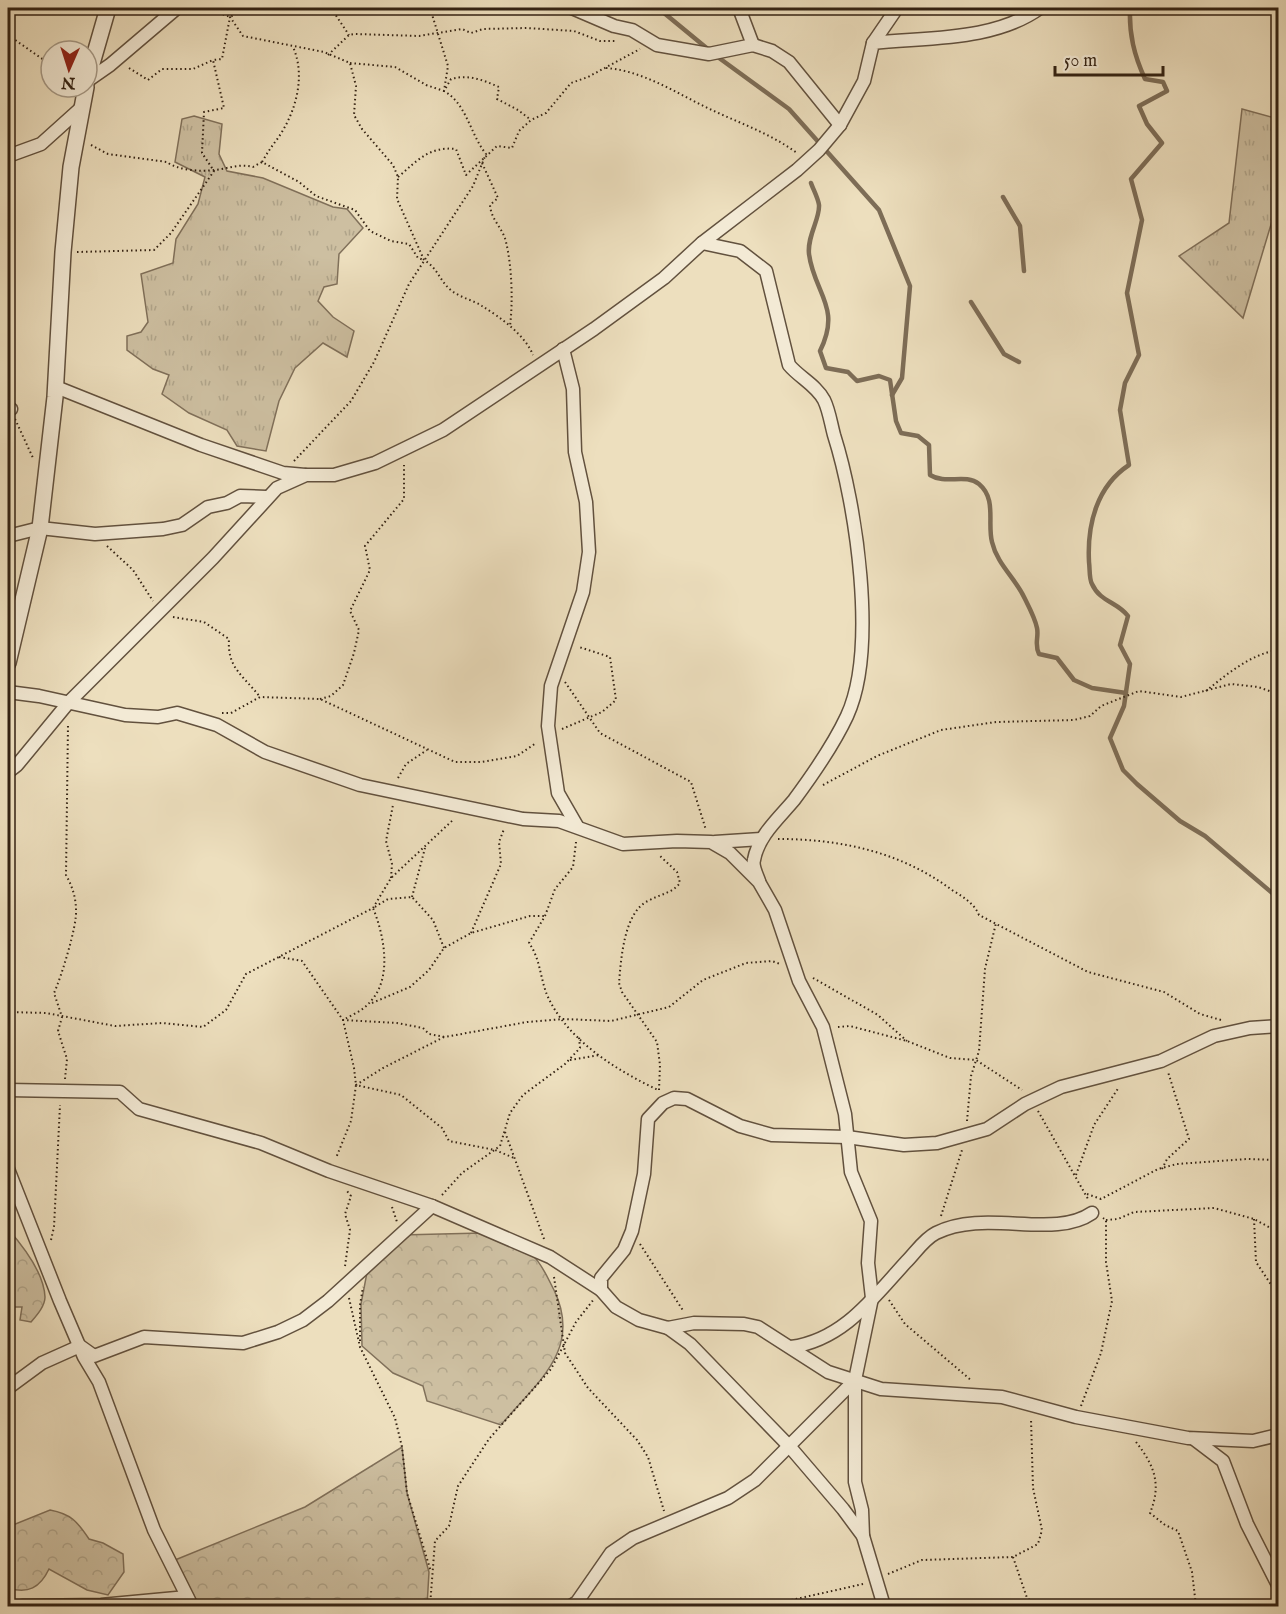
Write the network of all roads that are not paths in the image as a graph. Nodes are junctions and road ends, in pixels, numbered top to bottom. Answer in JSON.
{"nodes":[{"id":1,"x":108,"y":8,"type":"edge"},
{"id":2,"x":177,"y":8,"type":"edge"},
{"id":3,"x":572,"y":8,"type":"edge"},
{"id":4,"x":739,"y":8,"type":"edge"},
{"id":5,"x":897,"y":8,"type":"edge"},
{"id":6,"x":1040,"y":8,"type":"edge"},
{"id":7,"x":99,"y":39,"type":"edge"},
{"id":8,"x":873,"y":43,"type":"junction"},
{"id":9,"x":753,"y":45,"type":"junction"},
{"id":10,"x":99,"y":73,"type":"edge"},
{"id":11,"x":83,"y":99,"type":"edge"},
{"id":12,"x":81,"y":108,"type":"junction"},
{"id":13,"x":840,"y":125,"type":"junction"},
{"id":14,"x":8,"y":156,"type":"edge"},
{"id":15,"x":702,"y":243,"type":"junction"},
{"id":16,"x":562,"y":349,"type":"junction"},
{"id":17,"x":56,"y":387,"type":"junction"},
{"id":18,"x":306,"y":475,"type":"junction"},
{"id":19,"x":266,"y":497,"type":"junction"},
{"id":20,"x":40,"y":528,"type":"junction"},
{"id":21,"x":8,"y":536,"type":"edge"},
{"id":22,"x":8,"y":663,"type":"edge"},
{"id":23,"x":8,"y":692,"type":"edge"},
{"id":24,"x":69,"y":702,"type":"junction"},
{"id":25,"x":8,"y":772,"type":"edge"},
{"id":26,"x":577,"y":826,"type":"junction"},
{"id":27,"x":761,"y":840,"type":"junction"},
{"id":28,"x":711,"y":842,"type":"junction"},
{"id":29,"x":759,"y":882,"type":"junction"},
{"id":30,"x":1278,"y":1026,"type":"edge"},
{"id":31,"x":8,"y":1090,"type":"edge"},
{"id":32,"x":848,"y":1137,"type":"junction"},
{"id":33,"x":8,"y":1169,"type":"edge"},
{"id":34,"x":432,"y":1206,"type":"junction"},
{"id":35,"x":1092,"y":1213,"type":"road end"},
{"id":36,"x":601,"y":1290,"type":"junction"},
{"id":37,"x":872,"y":1298,"type":"junction"},
{"id":38,"x":668,"y":1328,"type":"junction"},
{"id":39,"x":80,"y":1346,"type":"junction"},
{"id":40,"x":791,"y":1347,"type":"junction"},
{"id":41,"x":855,"y":1380,"type":"junction"},
{"id":42,"x":8,"y":1388,"type":"edge"},
{"id":43,"x":1278,"y":1435,"type":"edge"},
{"id":44,"x":1193,"y":1438,"type":"junction"},
{"id":45,"x":790,"y":1447,"type":"junction"},
{"id":46,"x":863,"y":1536,"type":"junction"},
{"id":47,"x":1278,"y":1585,"type":"edge"},
{"id":48,"x":189,"y":1602,"type":"edge"},
{"id":49,"x":22,"y":1606,"type":"edge"},
{"id":50,"x":571,"y":1606,"type":"edge"},
{"id":51,"x":884,"y":1606,"type":"edge"}],
"edges":[{"from":1,"to":7,"type":"street"},
{"from":2,"to":10,"type":"street"},
{"from":3,"to":9,"type":"street"},
{"from":4,"to":9,"type":"street"},
{"from":5,"to":8,"type":"street"},
{"from":6,"to":8,"type":"street"},
{"from":8,"to":13,"type":"street"},
{"from":9,"to":13,"type":"street"},
{"from":11,"to":12,"type":"street"},
{"from":12,"to":14,"type":"street"},
{"from":12,"to":17,"type":"street"},
{"from":13,"to":15,"type":"street"},
{"from":15,"to":16,"type":"street"},
{"from":15,"to":27,"type":"street"},
{"from":16,"to":18,"type":"street"},
{"from":16,"to":26,"type":"street"},
{"from":17,"to":18,"type":"street"},
{"from":17,"to":20,"type":"street"},
{"from":18,"to":19,"type":"street"},
{"from":19,"to":20,"type":"street"},
{"from":19,"to":24,"type":"street"},
{"from":20,"to":21,"type":"street"},
{"from":20,"to":22,"type":"street"},
{"from":23,"to":24,"type":"street"},
{"from":24,"to":25,"type":"street"},
{"from":24,"to":26,"type":"street"},
{"from":26,"to":28,"type":"street"},
{"from":27,"to":28,"type":"street"},
{"from":27,"to":29,"type":"street"},
{"from":28,"to":29,"type":"street"},
{"from":29,"to":32,"type":"street"},
{"from":30,"to":32,"type":"street"},
{"from":31,"to":34,"type":"street"},
{"from":32,"to":36,"type":"street"},
{"from":32,"to":37,"type":"street"},
{"from":33,"to":39,"type":"street"},
{"from":34,"to":36,"type":"street"},
{"from":34,"to":39,"type":"street"},
{"from":35,"to":37,"type":"street"},
{"from":36,"to":38,"type":"street"},
{"from":37,"to":40,"type":"street"},
{"from":37,"to":41,"type":"street"},
{"from":38,"to":40,"type":"street"},
{"from":38,"to":45,"type":"street"},
{"from":39,"to":42,"type":"street"},
{"from":39,"to":48,"type":"street"},
{"from":40,"to":41,"type":"street"},
{"from":41,"to":44,"type":"street"},
{"from":41,"to":45,"type":"street"},
{"from":41,"to":46,"type":"street"},
{"from":43,"to":44,"type":"street"},
{"from":44,"to":47,"type":"street"},
{"from":45,"to":46,"type":"street"},
{"from":45,"to":50,"type":"street"},
{"from":46,"to":51,"type":"street"},
{"from":48,"to":49,"type":"street"}]}
